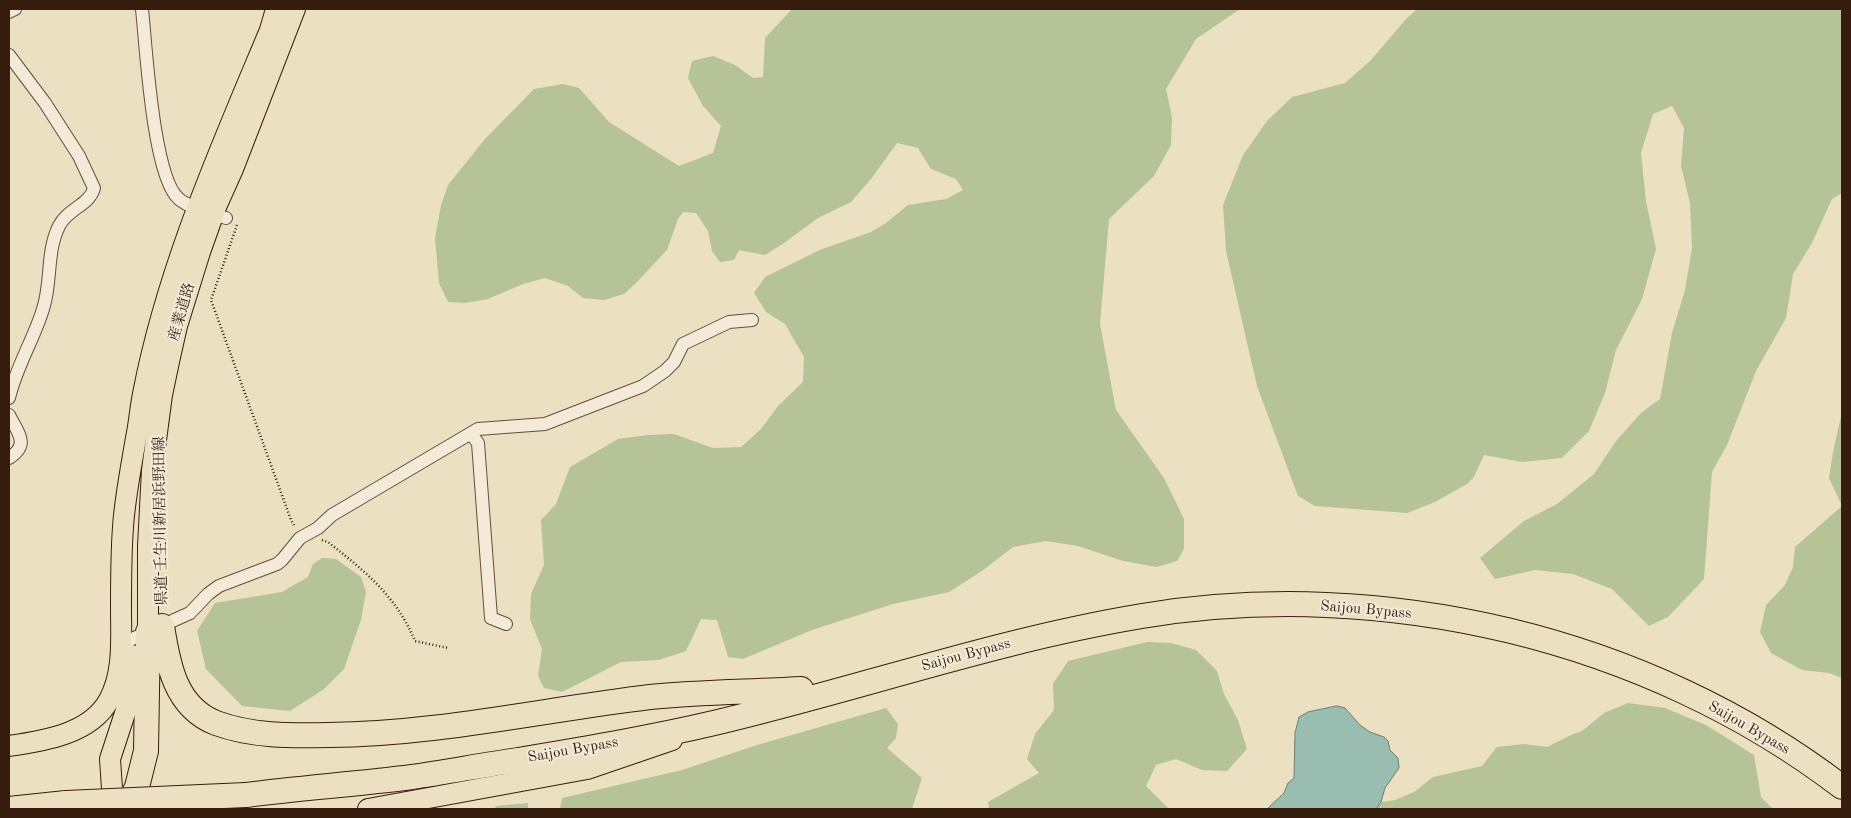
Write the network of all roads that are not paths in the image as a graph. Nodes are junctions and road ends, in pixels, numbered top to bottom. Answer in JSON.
{"nodes":[{"id":1,"x":15,"y":9,"type":"edge"},
{"id":2,"x":142,"y":9,"type":"edge"},
{"id":3,"x":276,"y":9,"type":"edge"},
{"id":4,"x":295,"y":9,"type":"edge"},
{"id":5,"x":9,"y":12,"type":"edge"},
{"id":6,"x":9,"y":55,"type":"edge"},
{"id":7,"x":212,"y":213,"type":"junction"},
{"id":8,"x":752,"y":320,"type":"dead end"},
{"id":9,"x":9,"y":398,"type":"edge"},
{"id":10,"x":9,"y":415,"type":"edge"},
{"id":11,"x":471,"y":434,"type":"junction"},
{"id":12,"x":9,"y":458,"type":"edge"},
{"id":13,"x":506,"y":624,"type":"dead end"},
{"id":14,"x":141,"y":635,"type":"junction"},
{"id":15,"x":845,"y":688,"type":"junction"},
{"id":16,"x":716,"y":722,"type":"junction"},
{"id":17,"x":9,"y":746,"type":"edge"},
{"id":18,"x":1842,"y":787,"type":"edge"},
{"id":19,"x":9,"y":802,"type":"edge"},
{"id":20,"x":64,"y":804,"type":"junction"},
{"id":21,"x":9,"y":809,"type":"edge"},
{"id":22,"x":125,"y":809,"type":"edge"},
{"id":23,"x":368,"y":809,"type":"edge"}],
"edges":[{"from":1,"to":5,"type":"street"},
{"from":2,"to":7,"type":"street"},
{"from":3,"to":7,"type":"main road","name":"産業道路"},
{"from":4,"to":7,"type":"main road","name":"産業道路"},
{"from":6,"to":9,"type":"street"},
{"from":7,"to":14,"type":"main road","name":"産業道路"},
{"from":7,"to":14,"type":"main road","name":"産業道路"},
{"from":8,"to":11,"type":"street"},
{"from":10,"to":12,"type":"street"},
{"from":11,"to":13,"type":"street"},
{"from":11,"to":14,"type":"street"},
{"from":14,"to":15,"type":"highway"},
{"from":14,"to":17,"type":"main road"},
{"from":14,"to":22,"type":"highway"},
{"from":14,"to":22,"type":"main road"},
{"from":15,"to":16,"type":"highway","name":"Saijou Bypass"},
{"from":15,"to":18,"type":"highway","name":"Saijou Bypass"},
{"from":16,"to":20,"type":"highway","name":"Saijou Bypass","bridge":true},
{"from":16,"to":23,"type":"main road"},
{"from":19,"to":20,"type":"highway","name":"Saijou Bypass"},
{"from":20,"to":21,"type":"highway","name":"Saijou Bypass"}]}
